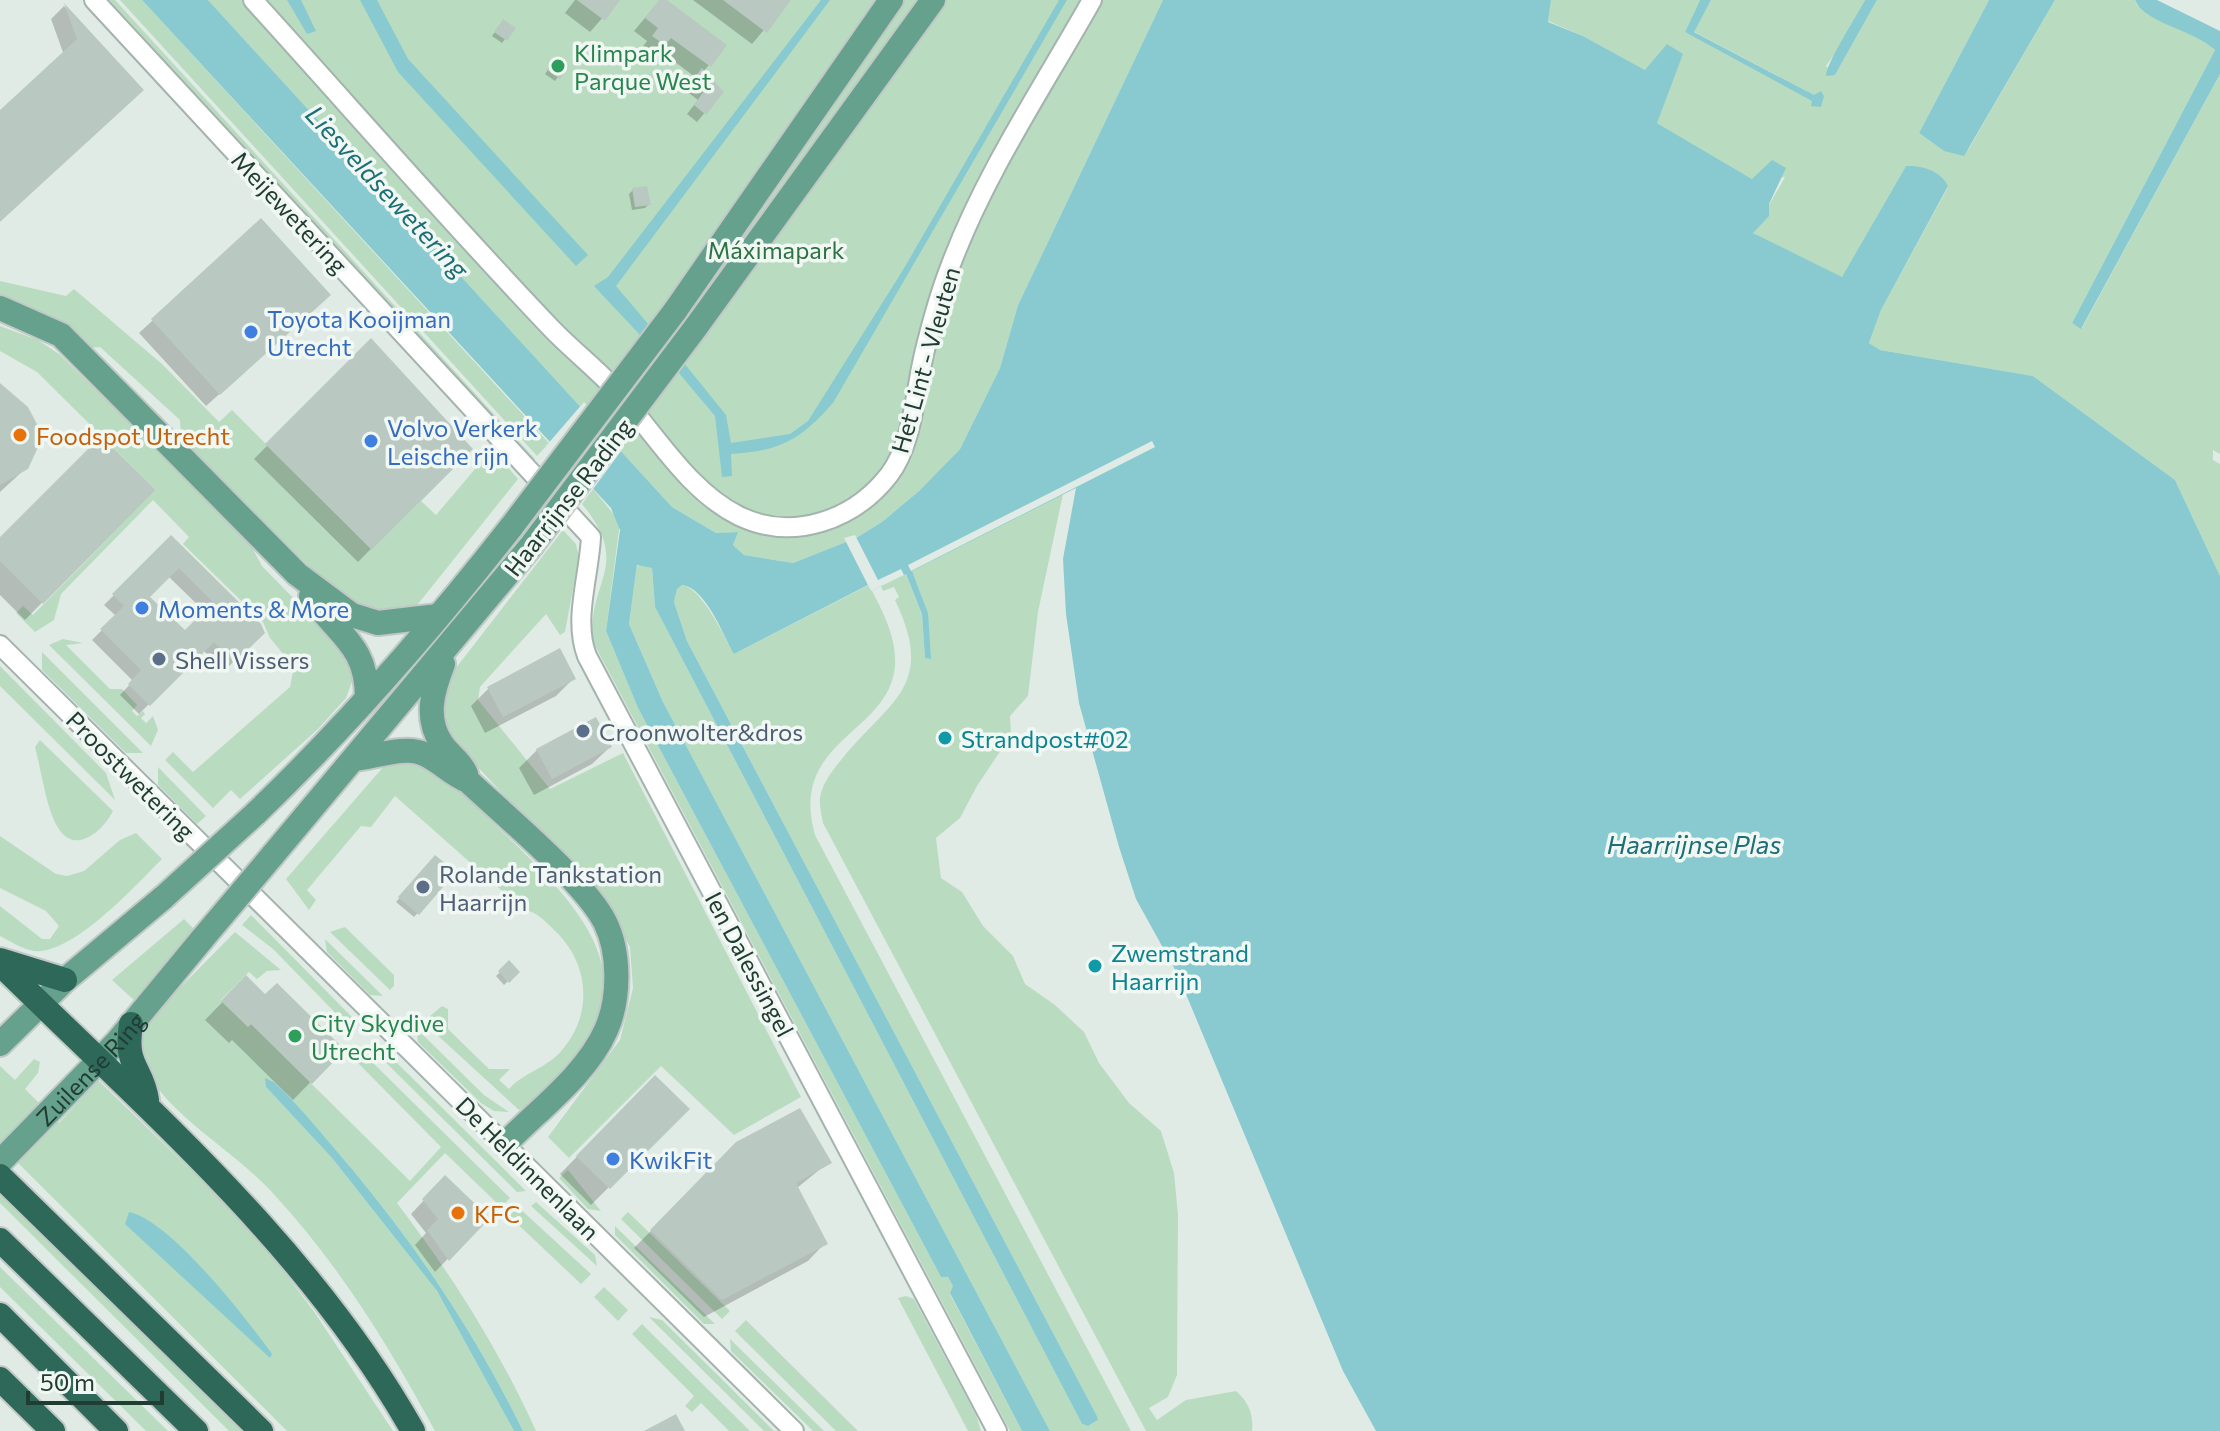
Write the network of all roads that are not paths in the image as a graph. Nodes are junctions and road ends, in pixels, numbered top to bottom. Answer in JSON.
{"nodes":[{"id":1,"x":94,"y":0,"type":"edge"},
{"id":2,"x":253,"y":0,"type":"edge"},
{"id":3,"x":891,"y":0,"type":"edge"},
{"id":4,"x":933,"y":0,"type":"edge"},
{"id":5,"x":1092,"y":0,"type":"edge"},
{"id":6,"x":0,"y":308,"type":"edge"},
{"id":7,"x":554,"y":493,"type":"joint"},
{"id":8,"x":297,"y":574,"type":"junction"},
{"id":9,"x":438,"y":616,"type":"junction"},
{"id":10,"x":0,"y":645,"type":"edge"},
{"id":11,"x":449,"y":646,"type":"junction"},
{"id":12,"x":367,"y":698,"type":"junction"},
{"id":13,"x":354,"y":759,"type":"junction"},
{"id":14,"x":468,"y":781,"type":"junction"},
{"id":15,"x":263,"y":904,"type":"joint"},
{"id":16,"x":0,"y":962,"type":"edge"},
{"id":17,"x":175,"y":972,"type":"joint"},
{"id":18,"x":65,"y":980,"type":"junction"},
{"id":19,"x":40,"y":1004,"type":"junction"},
{"id":20,"x":131,"y":1024,"type":"junction"},
{"id":21,"x":0,"y":1044,"type":"edge"},
{"id":22,"x":99,"y":1060,"type":"junction"},
{"id":23,"x":148,"y":1106,"type":"junction"},
{"id":24,"x":505,"y":1144,"type":"junction"},
{"id":25,"x":0,"y":1162,"type":"edge"},
{"id":26,"x":0,"y":1176,"type":"edge"},
{"id":27,"x":0,"y":1240,"type":"edge"},
{"id":28,"x":0,"y":1315,"type":"edge"},
{"id":29,"x":0,"y":1379,"type":"edge"},
{"id":30,"x":53,"y":1431,"type":"edge"},
{"id":31,"x":116,"y":1431,"type":"edge"},
{"id":32,"x":196,"y":1431,"type":"edge"},
{"id":33,"x":261,"y":1431,"type":"edge"},
{"id":34,"x":413,"y":1431,"type":"edge"},
{"id":35,"x":794,"y":1431,"type":"edge"},
{"id":36,"x":997,"y":1431,"type":"edge"}],
"edges":[{"from":1,"to":7,"type":"street","name":"Meijewetering"},
{"from":2,"to":5,"type":"street","name":"Het Lint - Vleuten"},
{"from":3,"to":9,"type":"main road","name":"Haarrijnse Rading","bridge":true},
{"from":4,"to":11,"type":"main road","name":"Haarrijnse Rading","bridge":true},
{"from":6,"to":8,"type":"main road"},
{"from":7,"to":36,"type":"street","name":"Ien Dalessingel"},
{"from":8,"to":9,"type":"main road"},
{"from":8,"to":12,"type":"main road"},
{"from":9,"to":12,"type":"main road","name":"Haarrijnse Rading"},
{"from":10,"to":15,"type":"street","name":"Proostwetering"},
{"from":11,"to":13,"type":"main road","name":"Haarrijnse Rading"},
{"from":11,"to":14,"type":"main road"},
{"from":12,"to":18,"type":"main road","name":"Haarrijnse Rading","bridge":true},
{"from":13,"to":14,"type":"main road"},
{"from":13,"to":17,"type":"main road","name":"Haarrijnse Rading","bridge":true},
{"from":14,"to":24,"type":"main road"},
{"from":15,"to":24,"type":"street","name":"De Heldinnenlaan"},
{"from":16,"to":18,"type":"highway"},
{"from":16,"to":19,"type":"highway"},
{"from":17,"to":20,"type":"main road","name":"Zuilense Ring"},
{"from":18,"to":19,"type":"main road"},
{"from":19,"to":21,"type":"main road"},
{"from":19,"to":22,"type":"highway"},
{"from":20,"to":22,"type":"main road","name":"Zuilense Ring"},
{"from":20,"to":23,"type":"highway"},
{"from":22,"to":23,"type":"highway"},
{"from":22,"to":25,"type":"main road","name":"Zuilense Ring"},
{"from":23,"to":34,"type":"highway"},
{"from":24,"to":35,"type":"street","name":"De Heldinnenlaan"},
{"from":26,"to":33,"type":"highway"},
{"from":27,"to":32,"type":"highway"},
{"from":28,"to":31,"type":"highway"},
{"from":29,"to":30,"type":"highway"}]}
